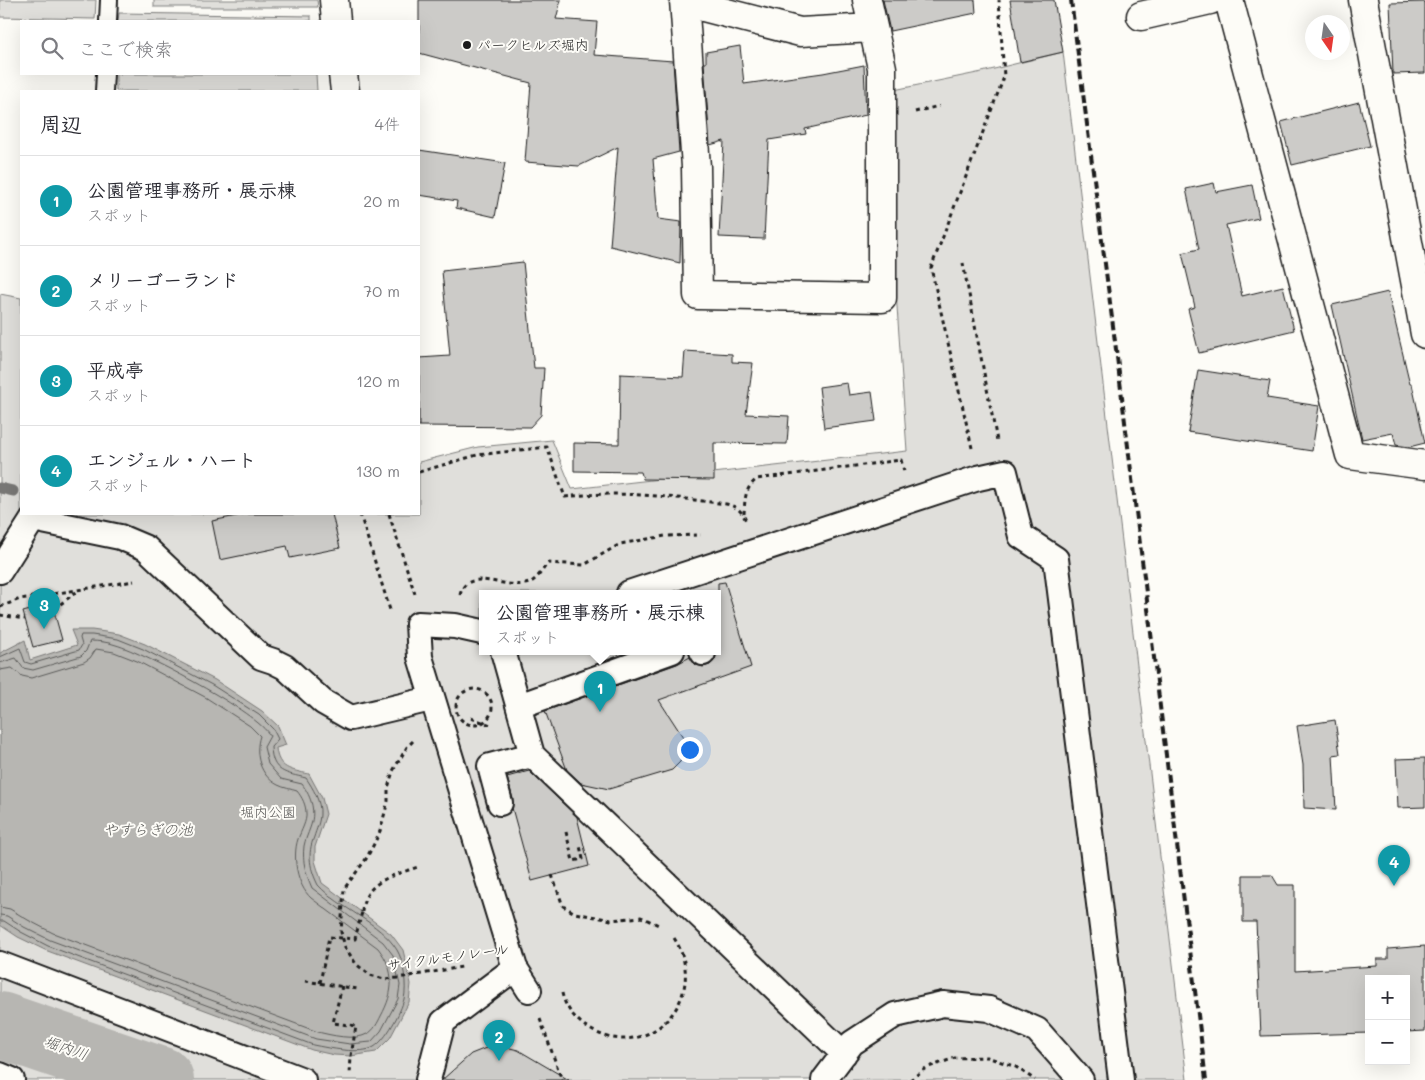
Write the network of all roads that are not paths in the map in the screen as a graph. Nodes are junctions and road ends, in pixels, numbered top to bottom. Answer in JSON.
{"nodes":[{"id":1,"x":109,"y":0,"type":"edge"},
{"id":2,"x":334,"y":0,"type":"edge"},
{"id":3,"x":867,"y":0,"type":"edge"},
{"id":4,"x":1210,"y":0,"type":"edge"},
{"id":5,"x":1229,"y":0,"type":"edge"},
{"id":6,"x":1362,"y":0,"type":"edge"},
{"id":7,"x":684,"y":1,"type":"edge"},
{"id":8,"x":1141,"y":16,"type":"dead end"},
{"id":9,"x":108,"y":20,"type":"edge"},
{"id":10,"x":336,"y":20,"type":"edge"},
{"id":11,"x":873,"y":28,"type":"junction"},
{"id":12,"x":105,"y":75,"type":"edge"},
{"id":13,"x":342,"y":75,"type":"edge"},
{"id":14,"x":104,"y":90,"type":"edge"},
{"id":15,"x":344,"y":90,"type":"edge"},
{"id":16,"x":1415,"y":225,"type":"edge"},
{"id":17,"x":1425,"y":334,"type":"edge"},
{"id":18,"x":1425,"y":465,"type":"edge"},
{"id":19,"x":0,"y":571,"type":"edge"},
{"id":20,"x":638,"y":590,"type":"edge"},
{"id":21,"x":475,"y":631,"type":"edge"},
{"id":22,"x":504,"y":655,"type":"edge"},
{"id":23,"x":661,"y":655,"type":"edge"},
{"id":24,"x":431,"y":698,"type":"junction"},
{"id":25,"x":518,"y":706,"type":"junction"},
{"id":26,"x":532,"y":755,"type":"junction"},
{"id":27,"x":500,"y":804,"type":"dead end"},
{"id":28,"x":0,"y":964,"type":"edge"},
{"id":29,"x":515,"y":968,"type":"junction"},
{"id":30,"x":529,"y":990,"type":"road end"},
{"id":31,"x":844,"y":1054,"type":"junction"},
{"id":32,"x":0,"y":1075,"type":"edge"},
{"id":33,"x":424,"y":1079,"type":"edge"},
{"id":34,"x":12,"y":1080,"type":"edge"},
{"id":35,"x":303,"y":1080,"type":"edge"},
{"id":36,"x":824,"y":1080,"type":"edge"},
{"id":37,"x":1081,"y":1080,"type":"edge"},
{"id":38,"x":1121,"y":1080,"type":"edge"}],
"edges":[{"from":1,"to":9,"type":"lane"},
{"from":2,"to":10,"type":"street"},
{"from":3,"to":11,"type":"street"},
{"from":4,"to":8,"type":"street"},
{"from":5,"to":18,"type":"street"},
{"from":6,"to":16,"type":"street"},
{"from":7,"to":11,"type":"street"},
{"from":7,"to":11,"type":"street"},
{"from":12,"to":14,"type":"lane"},
{"from":13,"to":15,"type":"street"},
{"from":16,"to":17,"type":"street"},
{"from":19,"to":24,"type":"street"},
{"from":20,"to":38,"type":"street"},
{"from":21,"to":24,"type":"street"},
{"from":22,"to":25,"type":"street"},
{"from":23,"to":25,"type":"street"},
{"from":24,"to":29,"type":"street"},
{"from":25,"to":26,"type":"street"},
{"from":26,"to":27,"type":"street"},
{"from":26,"to":31,"type":"street"},
{"from":28,"to":35,"type":"street"},
{"from":29,"to":30,"type":"street"},
{"from":29,"to":33,"type":"street"},
{"from":31,"to":36,"type":"street"},
{"from":31,"to":37,"type":"street"},
{"from":32,"to":34,"type":"street"}]}
